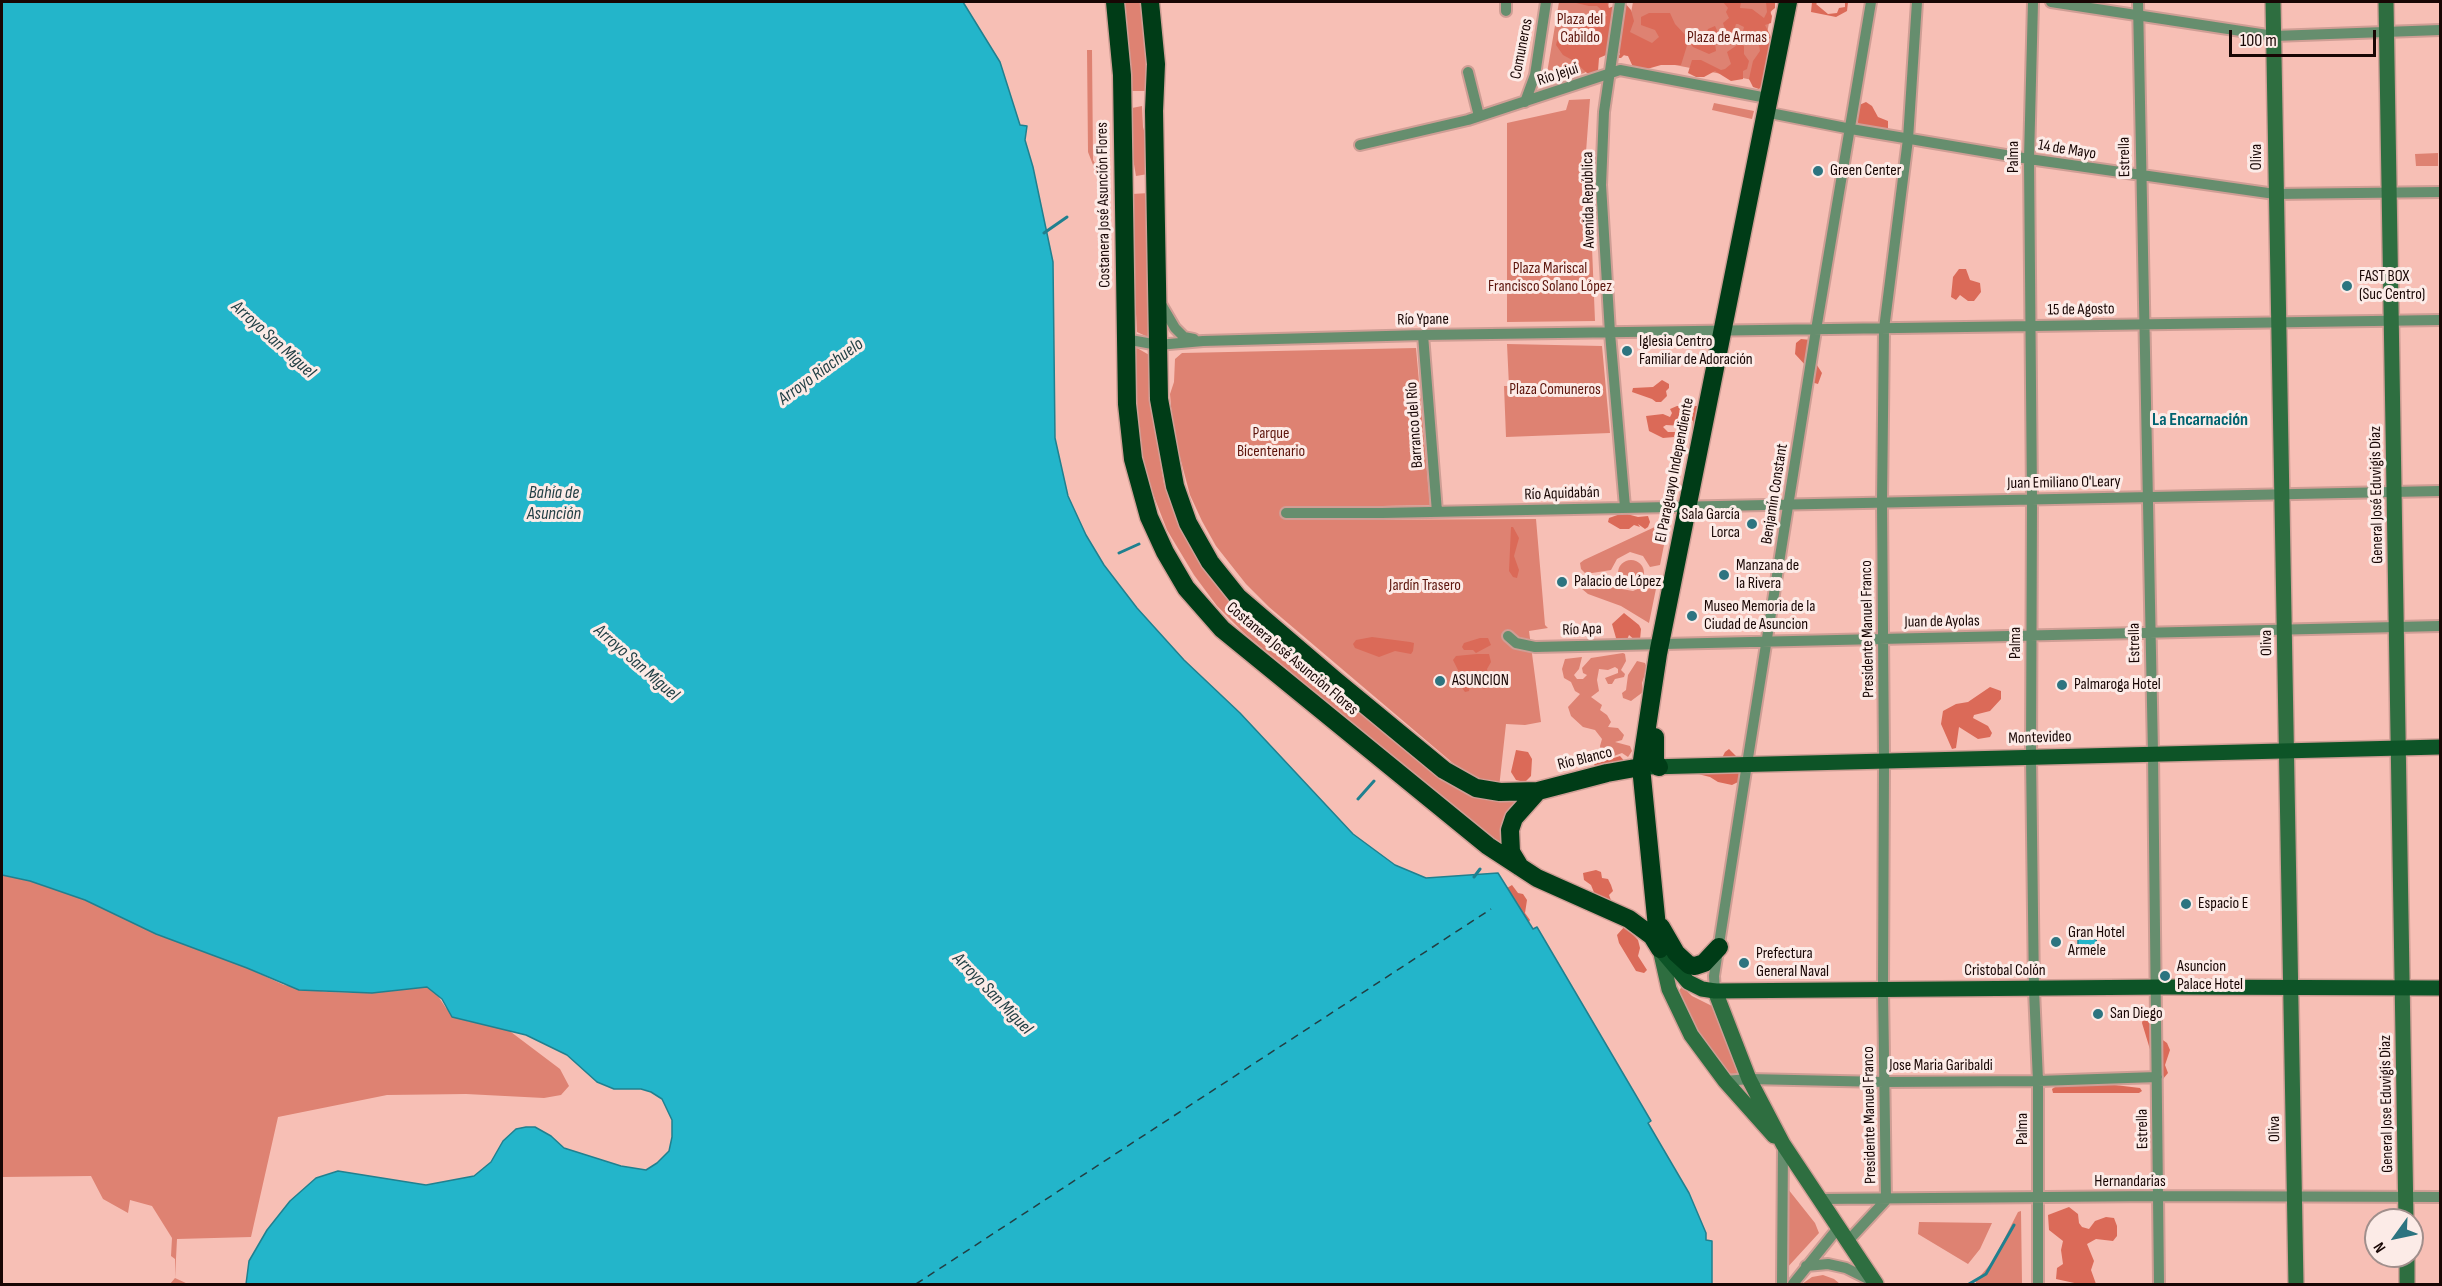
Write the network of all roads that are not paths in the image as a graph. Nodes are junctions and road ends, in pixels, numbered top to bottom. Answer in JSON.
{"nodes":[{"id":1,"x":1115,"y":2,"type":"edge"},
{"id":2,"x":1150,"y":2,"type":"edge"},
{"id":3,"x":1546,"y":2,"type":"edge"},
{"id":4,"x":1620,"y":2,"type":"edge"},
{"id":5,"x":1788,"y":2,"type":"edge"},
{"id":6,"x":1871,"y":2,"type":"edge"},
{"id":7,"x":1917,"y":2,"type":"edge"},
{"id":8,"x":2033,"y":2,"type":"edge"},
{"id":9,"x":2051,"y":2,"type":"edge"},
{"id":10,"x":2138,"y":2,"type":"edge"},
{"id":11,"x":2273,"y":2,"type":"edge"},
{"id":12,"x":2385,"y":2,"type":"edge"},
{"id":13,"x":2138,"y":16,"type":"junction"},
{"id":14,"x":2440,"y":30,"type":"edge"},
{"id":15,"x":2386,"y":32,"type":"junction"},
{"id":16,"x":2274,"y":36,"type":"junction"},
{"id":17,"x":1468,"y":72,"type":"dead end"},
{"id":18,"x":1609,"y":74,"type":"junction"},
{"id":19,"x":1122,"y":101,"type":"junction"},
{"id":20,"x":1154,"y":101,"type":"junction"},
{"id":21,"x":1525,"y":102,"type":"junction"},
{"id":22,"x":1766,"y":105,"type":"junction"},
{"id":23,"x":1479,"y":116,"type":"junction"},
{"id":24,"x":1851,"y":129,"type":"junction"},
{"id":25,"x":1908,"y":139,"type":"junction"},
{"id":26,"x":1360,"y":146,"type":"dead end"},
{"id":27,"x":2029,"y":159,"type":"junction"},
{"id":28,"x":2141,"y":176,"type":"junction"},
{"id":29,"x":1124,"y":184,"type":"junction"},
{"id":30,"x":1156,"y":184,"type":"junction"},
{"id":31,"x":2389,"y":192,"type":"junction"},
{"id":32,"x":2440,"y":192,"type":"edge"},
{"id":33,"x":2275,"y":194,"type":"junction"},
{"id":34,"x":1156,"y":292,"type":"junction"},
{"id":35,"x":2391,"y":320,"type":"junction"},
{"id":36,"x":2440,"y":320,"type":"edge"},
{"id":37,"x":2278,"y":322,"type":"junction"},
{"id":38,"x":2144,"y":324,"type":"junction"},
{"id":39,"x":2031,"y":326,"type":"junction"},
{"id":40,"x":1884,"y":329,"type":"junction"},
{"id":41,"x":1816,"y":330,"type":"junction"},
{"id":42,"x":1722,"y":331,"type":"junction"},
{"id":43,"x":1610,"y":333,"type":"junction"},
{"id":44,"x":1423,"y":335,"type":"junction"},
{"id":45,"x":1125,"y":339,"type":"junction"},
{"id":46,"x":1203,"y":341,"type":"junction"},
{"id":47,"x":1158,"y":345,"type":"junction"},
{"id":48,"x":2394,"y":491,"type":"junction"},
{"id":49,"x":2440,"y":491,"type":"edge"},
{"id":50,"x":2281,"y":494,"type":"junction"},
{"id":51,"x":2147,"y":496,"type":"junction"},
{"id":52,"x":2032,"y":499,"type":"junction"},
{"id":53,"x":1882,"y":502,"type":"junction"},
{"id":54,"x":1788,"y":503,"type":"junction"},
{"id":55,"x":1687,"y":506,"type":"junction"},
{"id":56,"x":1625,"y":507,"type":"junction"},
{"id":57,"x":1437,"y":512,"type":"junction"},
{"id":58,"x":1286,"y":513,"type":"dead end"},
{"id":59,"x":2440,"y":626,"type":"edge"},
{"id":60,"x":2397,"y":627,"type":"junction"},
{"id":61,"x":2285,"y":629,"type":"junction"},
{"id":62,"x":2150,"y":632,"type":"junction"},
{"id":63,"x":2031,"y":635,"type":"junction"},
{"id":64,"x":1508,"y":636,"type":"dead end"},
{"id":65,"x":1883,"y":638,"type":"junction"},
{"id":66,"x":1767,"y":641,"type":"junction"},
{"id":67,"x":1659,"y":650,"type":"junction"},
{"id":68,"x":2440,"y":747,"type":"edge"},
{"id":69,"x":2399,"y":748,"type":"junction"},
{"id":70,"x":2286,"y":751,"type":"junction"},
{"id":71,"x":2153,"y":753,"type":"junction"},
{"id":72,"x":2031,"y":757,"type":"junction"},
{"id":73,"x":1884,"y":761,"type":"junction"},
{"id":74,"x":1747,"y":764,"type":"junction"},
{"id":75,"x":1650,"y":767,"type":"junction"},
{"id":76,"x":1538,"y":791,"type":"junction"},
{"id":77,"x":1521,"y":868,"type":"junction"},
{"id":78,"x":1655,"y":914,"type":"junction"},
{"id":79,"x":1719,"y":947,"type":"junction"},
{"id":80,"x":1660,"y":949,"type":"junction"},
{"id":81,"x":2156,"y":987,"type":"junction"},
{"id":82,"x":2291,"y":987,"type":"junction"},
{"id":83,"x":2404,"y":988,"type":"junction"},
{"id":84,"x":2440,"y":988,"type":"edge"},
{"id":85,"x":1883,"y":989,"type":"junction"},
{"id":86,"x":2034,"y":990,"type":"junction"},
{"id":87,"x":1715,"y":991,"type":"junction"},
{"id":88,"x":2157,"y":1077,"type":"junction"},
{"id":89,"x":1749,"y":1079,"type":"junction"},
{"id":90,"x":1725,"y":1081,"type":"junction"},
{"id":91,"x":2038,"y":1081,"type":"junction"},
{"id":92,"x":1884,"y":1082,"type":"junction"},
{"id":93,"x":1783,"y":1144,"type":"junction"},
{"id":94,"x":2158,"y":1196,"type":"junction"},
{"id":95,"x":2039,"y":1197,"type":"junction"},
{"id":96,"x":2406,"y":1197,"type":"junction"},
{"id":97,"x":2440,"y":1197,"type":"edge"},
{"id":98,"x":2294,"y":1198,"type":"junction"},
{"id":99,"x":1820,"y":1199,"type":"junction"},
{"id":100,"x":1886,"y":1200,"type":"junction"},
{"id":101,"x":2406,"y":1208,"type":"edge"},
{"id":102,"x":1838,"y":1228,"type":"junction"},
{"id":103,"x":1847,"y":1242,"type":"junction"},
{"id":104,"x":1806,"y":1266,"type":"junction"},
{"id":105,"x":2407,"y":1268,"type":"edge"},
{"id":106,"x":1875,"y":1283,"type":"edge"},
{"id":107,"x":1782,"y":1284,"type":"edge"},
{"id":108,"x":1793,"y":1284,"type":"edge"},
{"id":109,"x":2038,"y":1284,"type":"edge"},
{"id":110,"x":2159,"y":1284,"type":"edge"},
{"id":111,"x":2296,"y":1284,"type":"edge"},
{"id":112,"x":2407,"y":1284,"type":"edge"}],
"edges":[{"from":1,"to":19,"type":"highway","name":"Costanera José Asunción Flores"},
{"from":2,"to":20,"type":"highway","name":"Costanera José Asunción Flores"},
{"from":3,"to":21,"type":"street","name":"Comuneros"},
{"from":4,"to":18,"type":"street","name":"Avenida República"},
{"from":5,"to":22,"type":"highway","name":"El Paraguayo Independiente"},
{"from":6,"to":24,"type":"street","name":"Benjamín Constant"},
{"from":7,"to":25,"type":"street","name":"Presidente Manuel Franco"},
{"from":8,"to":27,"type":"street","name":"Palma"},
{"from":9,"to":13,"type":"street"},
{"from":10,"to":13,"type":"street","name":"Estrella"},
{"from":11,"to":16,"type":"street","name":"Oliva"},
{"from":12,"to":15,"type":"street","name":"General José Eduvigis Díaz"},
{"from":13,"to":16,"type":"street"},
{"from":13,"to":28,"type":"street","name":"Estrella"},
{"from":14,"to":15,"type":"street"},
{"from":15,"to":16,"type":"street"},
{"from":15,"to":31,"type":"street","name":"General José Eduvigis Díaz"},
{"from":16,"to":33,"type":"street","name":"Oliva"},
{"from":17,"to":23,"type":"street"},
{"from":18,"to":21,"type":"street","name":"Río Jejuí"},
{"from":18,"to":22,"type":"street","name":"Río Jejuí"},
{"from":18,"to":43,"type":"street","name":"Avenida República"},
{"from":19,"to":20,"type":"highway"},
{"from":19,"to":29,"type":"highway","name":"Costanera José Asunción Flores"},
{"from":20,"to":30,"type":"highway","name":"Costanera José Asunción Flores"},
{"from":21,"to":23,"type":"street","name":"Río Jejuí"},
{"from":22,"to":24,"type":"street","name":"14 de Mayo"},
{"from":22,"to":42,"type":"highway","name":"El Paraguayo Independiente"},
{"from":23,"to":26,"type":"street","name":"Río Jejuí"},
{"from":24,"to":25,"type":"street","name":"14 de Mayo"},
{"from":24,"to":41,"type":"street","name":"Benjamín Constant"},
{"from":25,"to":27,"type":"street","name":"14 de Mayo"},
{"from":25,"to":40,"type":"street","name":"Presidente Manuel Franco"},
{"from":27,"to":28,"type":"street","name":"14 de Mayo"},
{"from":27,"to":39,"type":"street","name":"Palma"},
{"from":28,"to":33,"type":"street","name":"14 de Mayo"},
{"from":28,"to":38,"type":"street","name":"Estrella"},
{"from":29,"to":30,"type":"highway"},
{"from":29,"to":45,"type":"highway","name":"Costanera José Asunción Flores"},
{"from":30,"to":34,"type":"highway","name":"Costanera José Asunción Flores"},
{"from":31,"to":32,"type":"street","name":"14 de Mayo"},
{"from":31,"to":33,"type":"street","name":"14 de Mayo"},
{"from":31,"to":35,"type":"street","name":"General José Eduvigis Díaz"},
{"from":33,"to":37,"type":"street","name":"Oliva"},
{"from":34,"to":46,"type":"street","name":"Costanera José Asunción Flores"},
{"from":34,"to":47,"type":"highway","name":"Costanera José Asunción Flores"},
{"from":35,"to":36,"type":"street","name":"15 de Agosto"},
{"from":35,"to":37,"type":"street","name":"15 de Agosto"},
{"from":35,"to":48,"type":"street","name":"General José Eduvigis Díaz"},
{"from":37,"to":38,"type":"street","name":"15 de Agosto"},
{"from":37,"to":50,"type":"street","name":"Oliva"},
{"from":38,"to":39,"type":"street","name":"15 de Agosto"},
{"from":38,"to":51,"type":"street","name":"Estrella"},
{"from":39,"to":40,"type":"street","name":"15 de Agosto"},
{"from":39,"to":52,"type":"street","name":"Palma"},
{"from":40,"to":41,"type":"street","name":"15 de Agosto"},
{"from":40,"to":53,"type":"street","name":"Presidente Manuel Franco"},
{"from":41,"to":42,"type":"street","name":"15 de Agosto"},
{"from":41,"to":54,"type":"street","name":"Benjamín Constant"},
{"from":42,"to":43,"type":"street","name":"Río Ypane"},
{"from":42,"to":55,"type":"highway","name":"El Paraguayo Independiente"},
{"from":43,"to":44,"type":"street","name":"Río Ypane"},
{"from":43,"to":56,"type":"street","name":"Avenida República"},
{"from":44,"to":46,"type":"street","name":"Río Ypane"},
{"from":44,"to":57,"type":"street","name":"Barranco del Río"},
{"from":45,"to":47,"type":"street","name":"Río Ypane"},
{"from":45,"to":77,"type":"highway","name":"Costanera José Asunción Flores"},
{"from":46,"to":47,"type":"street","name":"Río Ypane"},
{"from":47,"to":76,"type":"highway","name":"Costanera José Asunción Flores"},
{"from":48,"to":49,"type":"street","name":"Juan Emiliano O'Leary"},
{"from":48,"to":50,"type":"street","name":"Juan Emiliano O'Leary"},
{"from":48,"to":60,"type":"street","name":"General José Eduvigis Díaz"},
{"from":50,"to":51,"type":"street","name":"Juan Emiliano O'Leary"},
{"from":50,"to":61,"type":"street","name":"Oliva"},
{"from":51,"to":52,"type":"street","name":"Juan Emiliano O'Leary"},
{"from":51,"to":62,"type":"street","name":"Estrella"},
{"from":52,"to":53,"type":"street","name":"Juan Emiliano O'Leary"},
{"from":52,"to":63,"type":"street","name":"Palma"},
{"from":53,"to":54,"type":"street","name":"Juan Emiliano O'Leary"},
{"from":53,"to":65,"type":"street","name":"Presidente Manuel Franco"},
{"from":54,"to":55,"type":"street","name":"Juan Emiliano O'Leary"},
{"from":54,"to":66,"type":"street","name":"Benjamín Constant"},
{"from":55,"to":56,"type":"street","name":"Río Aquidabán"},
{"from":55,"to":67,"type":"highway","name":"El Paraguayo Independiente"},
{"from":56,"to":57,"type":"street","name":"Río Aquidabán"},
{"from":57,"to":58,"type":"street","name":"Río Aquidabán"},
{"from":59,"to":60,"type":"street","name":"Juan de Ayolas"},
{"from":60,"to":61,"type":"street","name":"Juan de Ayolas"},
{"from":60,"to":69,"type":"street","name":"General José Eduvigis Díaz"},
{"from":61,"to":62,"type":"street","name":"Juan de Ayolas"},
{"from":61,"to":70,"type":"street","name":"Oliva"},
{"from":62,"to":63,"type":"street","name":"Juan de Ayolas"},
{"from":62,"to":71,"type":"street","name":"Estrella"},
{"from":63,"to":65,"type":"street","name":"Juan de Ayolas"},
{"from":63,"to":72,"type":"street","name":"Palma"},
{"from":64,"to":67,"type":"street","name":"Río Apa"},
{"from":65,"to":66,"type":"street","name":"Juan de Ayolas"},
{"from":65,"to":73,"type":"street","name":"Presidente Manuel Franco"},
{"from":66,"to":67,"type":"street","name":"Juan de Ayolas"},
{"from":66,"to":74,"type":"street","name":"Benjamín Constant"},
{"from":67,"to":75,"type":"highway","name":"El Paraguayo Independiente"},
{"from":68,"to":69,"type":"main road","name":"Montevideo"},
{"from":69,"to":70,"type":"main road","name":"Montevideo"},
{"from":69,"to":83,"type":"street","name":"General José Eduvigis Díaz"},
{"from":70,"to":71,"type":"main road","name":"Montevideo"},
{"from":70,"to":82,"type":"street","name":"Oliva"},
{"from":71,"to":72,"type":"main road","name":"Montevideo"},
{"from":71,"to":81,"type":"street","name":"Estrella"},
{"from":72,"to":73,"type":"main road","name":"Montevideo"},
{"from":72,"to":86,"type":"street","name":"Palma"},
{"from":73,"to":74,"type":"main road","name":"Montevideo"},
{"from":73,"to":85,"type":"street","name":"Presidente Manuel Franco"},
{"from":74,"to":75,"type":"main road","name":"Montevideo"},
{"from":74,"to":79,"type":"street","name":"Benjamín Constant"},
{"from":75,"to":76,"type":"highway","name":"Río Blanco"},
{"from":75,"to":78,"type":"highway","name":"El Paraguayo Independiente"},
{"from":76,"to":77,"type":"highway"},
{"from":77,"to":80,"type":"highway","name":"Costanera José Asunción Flores"},
{"from":78,"to":79,"type":"highway"},
{"from":78,"to":80,"type":"highway","name":"El Paraguayo Independiente"},
{"from":79,"to":87,"type":"street","name":"Benjamín Constant"},
{"from":80,"to":87,"type":"main road","name":"Cristobal Colón"},
{"from":80,"to":90,"type":"street"},
{"from":81,"to":82,"type":"main road","name":"Cristobal Colón"},
{"from":81,"to":86,"type":"main road","name":"Cristobal Colón"},
{"from":81,"to":88,"type":"street","name":"Estrella"},
{"from":82,"to":83,"type":"main road","name":"Cristobal Colón"},
{"from":82,"to":98,"type":"street","name":"Oliva"},
{"from":83,"to":84,"type":"main road","name":"Cristobal Colón"},
{"from":83,"to":96,"type":"street","name":"General Jose Eduvigis Diaz"},
{"from":85,"to":86,"type":"main road","name":"Cristobal Colón"},
{"from":85,"to":87,"type":"main road","name":"Cristobal Colón"},
{"from":85,"to":92,"type":"street","name":"Presidente Manuel Franco"},
{"from":86,"to":91,"type":"street","name":"Palma"},
{"from":87,"to":89,"type":"street"},
{"from":88,"to":91,"type":"street","name":"Jose Maria Garibaldi"},
{"from":88,"to":94,"type":"street","name":"Estrella"},
{"from":89,"to":90,"type":"street","name":"Jose Maria Garibaldi"},
{"from":89,"to":92,"type":"street","name":"Jose Maria Garibaldi"},
{"from":89,"to":93,"type":"street"},
{"from":90,"to":93,"type":"street"},
{"from":91,"to":92,"type":"street","name":"Jose Maria Garibaldi"},
{"from":91,"to":95,"type":"street","name":"Palma"},
{"from":92,"to":100,"type":"street","name":"Presidente Manuel Franco"},
{"from":93,"to":99,"type":"street"},
{"from":93,"to":107,"type":"street"},
{"from":94,"to":95,"type":"street","name":"Hernandarias"},
{"from":94,"to":98,"type":"street","name":"Hernandarias"},
{"from":94,"to":110,"type":"street","name":"Estrella"},
{"from":95,"to":100,"type":"street","name":"Hernandarias"},
{"from":95,"to":109,"type":"street","name":"Palma"},
{"from":96,"to":97,"type":"street","name":"Hernandarias"},
{"from":96,"to":98,"type":"street","name":"Hernandarias"},
{"from":96,"to":101,"type":"street","name":"General Jose Eduvigis Diaz"},
{"from":98,"to":111,"type":"street","name":"Oliva"},
{"from":99,"to":100,"type":"street","name":"Hernandarias"},
{"from":99,"to":102,"type":"street"},
{"from":100,"to":103,"type":"street","name":"Presidente Manuel Franco"},
{"from":102,"to":103,"type":"street"},
{"from":102,"to":104,"type":"street"},
{"from":103,"to":106,"type":"street"},
{"from":104,"to":106,"type":"street"},
{"from":104,"to":108,"type":"street"},
{"from":105,"to":112,"type":"street"}]}
